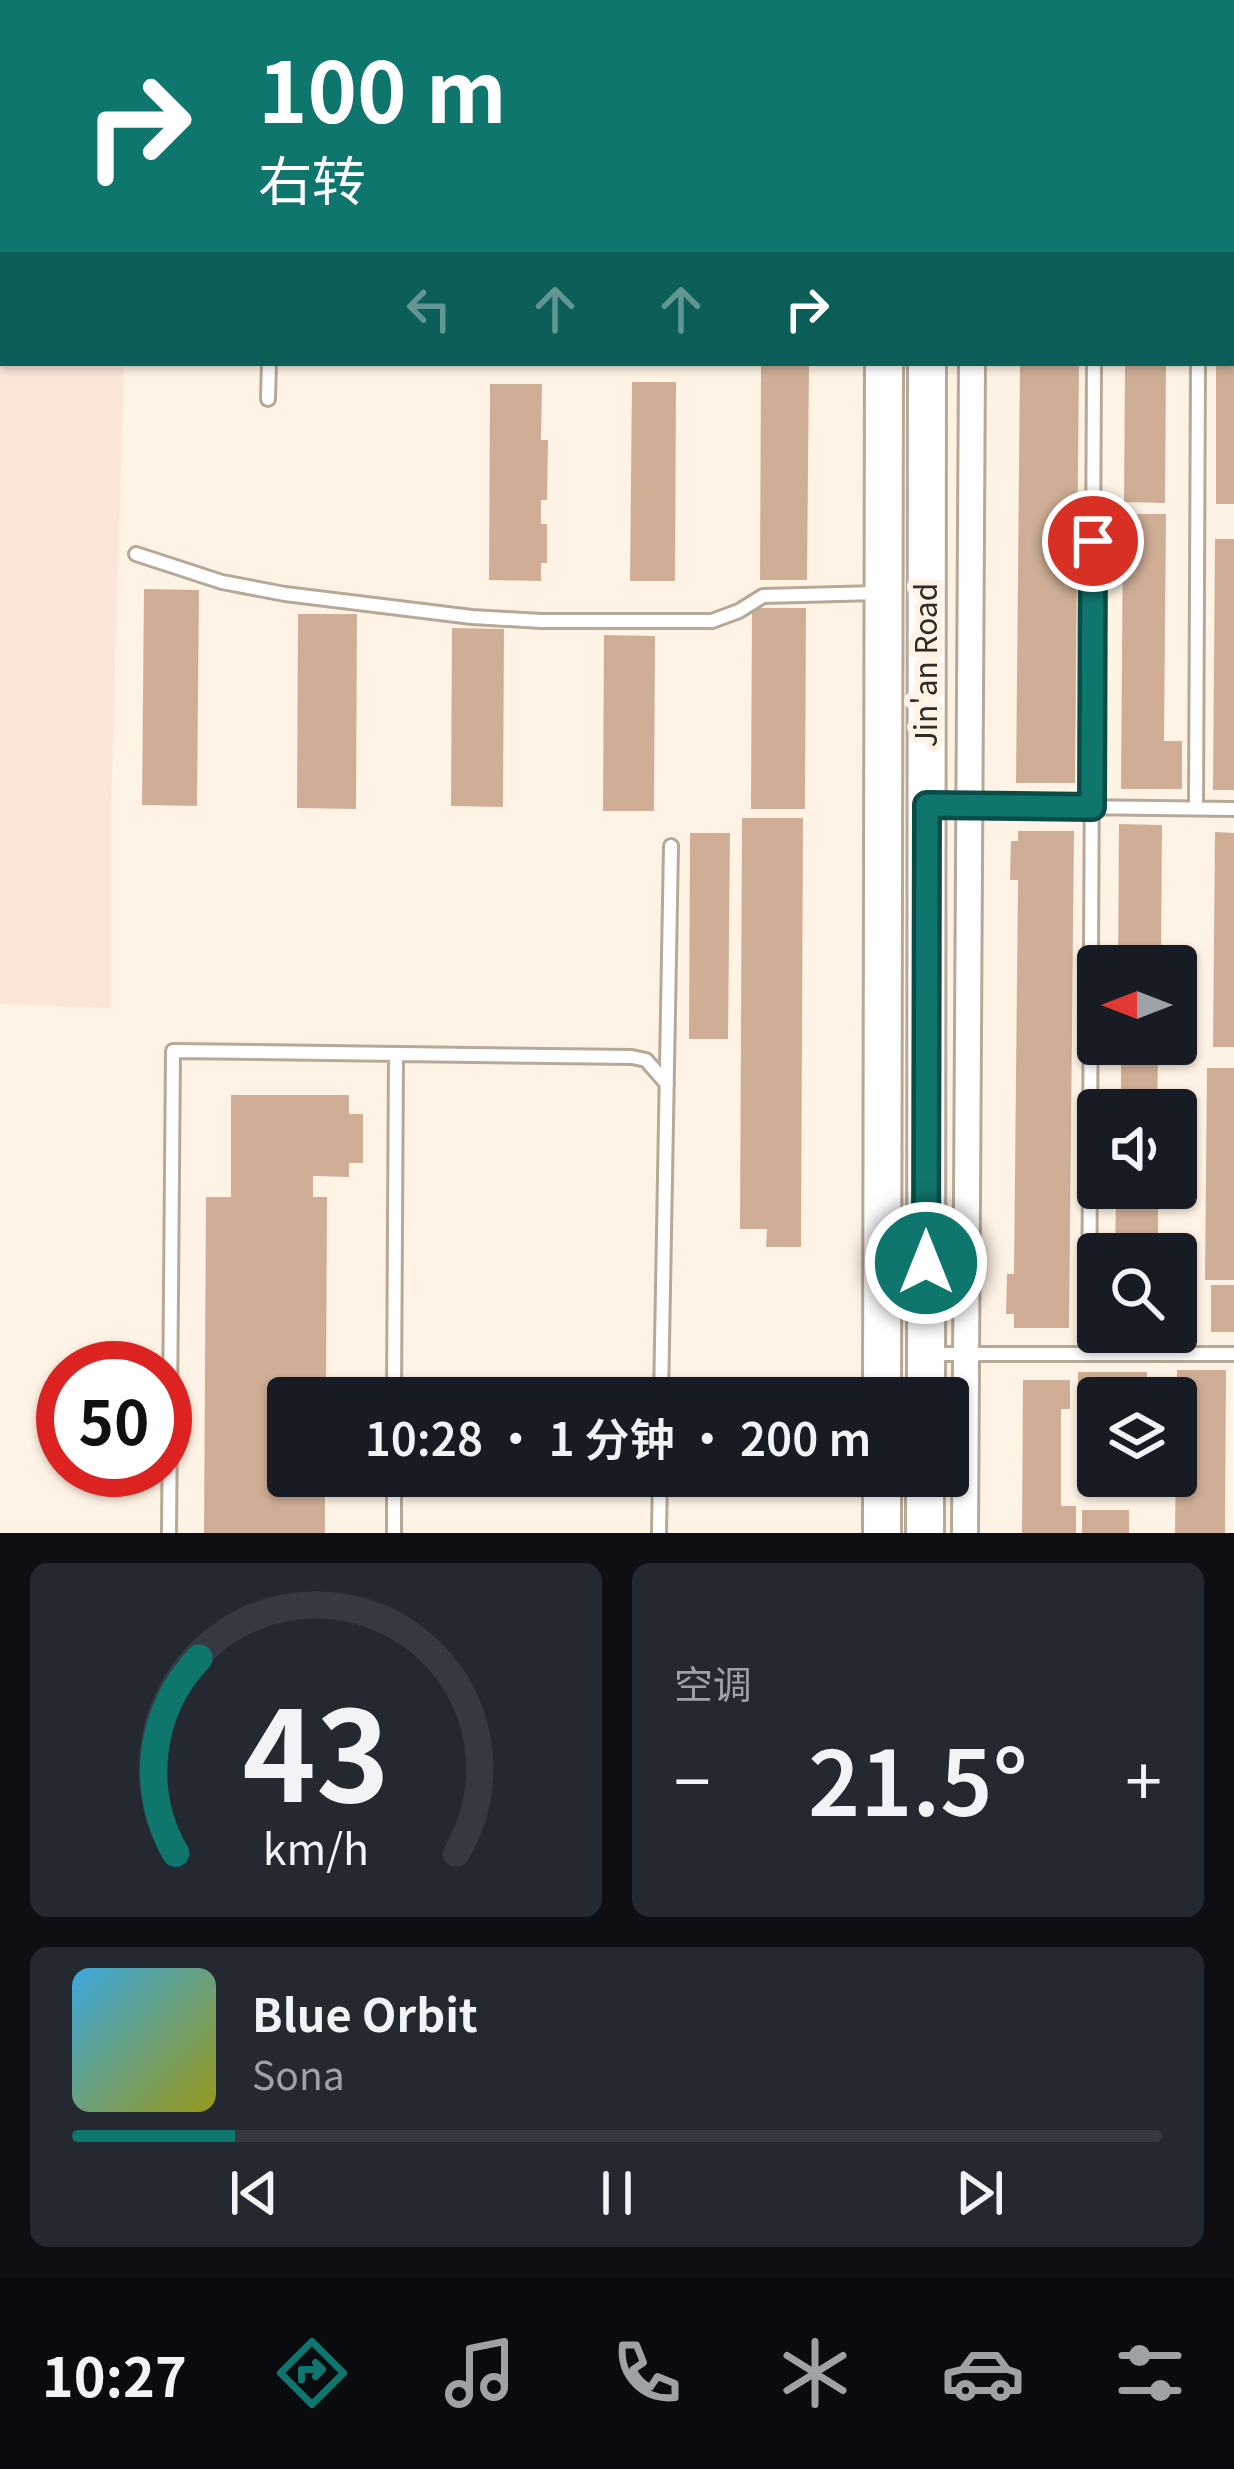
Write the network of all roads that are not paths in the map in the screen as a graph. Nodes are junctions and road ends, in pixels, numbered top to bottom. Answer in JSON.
{"nodes":[{"id":1,"x":269,"y":366,"type":"edge"},
{"id":2,"x":884,"y":366,"type":"edge"},
{"id":3,"x":927,"y":366,"type":"edge"},
{"id":4,"x":972,"y":366,"type":"edge"},
{"id":5,"x":1094,"y":366,"type":"edge"},
{"id":6,"x":1198,"y":366,"type":"edge"},
{"id":7,"x":268,"y":399,"type":"dead end"},
{"id":8,"x":136,"y":554,"type":"dead end"},
{"id":9,"x":884,"y":593,"type":"junction"},
{"id":10,"x":927,"y":805,"type":"junction"},
{"id":11,"x":970,"y":805,"type":"junction"},
{"id":12,"x":1092,"y":807,"type":"junction"},
{"id":13,"x":1196,"y":808,"type":"junction"},
{"id":14,"x":1234,"y":809,"type":"edge"},
{"id":15,"x":671,"y":845,"type":"dead end"},
{"id":16,"x":396,"y":1054,"type":"junction"},
{"id":17,"x":667,"y":1084,"type":"junction"},
{"id":18,"x":926,"y":1354,"type":"junction"},
{"id":19,"x":966,"y":1354,"type":"junction"},
{"id":20,"x":1089,"y":1354,"type":"junction"},
{"id":21,"x":1234,"y":1354,"type":"edge"},
{"id":22,"x":394,"y":1377,"type":"edge"},
{"id":23,"x":662,"y":1377,"type":"edge"},
{"id":24,"x":882,"y":1377,"type":"edge"},
{"id":25,"x":926,"y":1377,"type":"edge"},
{"id":26,"x":394,"y":1497,"type":"edge"},
{"id":27,"x":660,"y":1497,"type":"edge"},
{"id":28,"x":882,"y":1497,"type":"edge"},
{"id":29,"x":925,"y":1497,"type":"edge"},
{"id":30,"x":169,"y":1533,"type":"edge"},
{"id":31,"x":394,"y":1533,"type":"edge"},
{"id":32,"x":659,"y":1533,"type":"edge"},
{"id":33,"x":882,"y":1533,"type":"edge"},
{"id":34,"x":925,"y":1533,"type":"edge"},
{"id":35,"x":965,"y":1533,"type":"edge"}],
"edges":[{"from":1,"to":7,"type":"lane"},
{"from":2,"to":9,"type":"main road","name":"Jin'an Road"},
{"from":3,"to":10,"type":"main road","name":"Jin'an Road"},
{"from":4,"to":11,"type":"street"},
{"from":5,"to":12,"type":"lane"},
{"from":6,"to":13,"type":"lane"},
{"from":8,"to":9,"type":"lane"},
{"from":9,"to":24,"type":"main road","name":"Jin'an Road"},
{"from":10,"to":11,"type":"lane"},
{"from":10,"to":18,"type":"main road","name":"Jin'an Road"},
{"from":11,"to":12,"type":"lane"},
{"from":11,"to":19,"type":"street"},
{"from":12,"to":13,"type":"lane"},
{"from":12,"to":20,"type":"lane"},
{"from":13,"to":14,"type":"lane"},
{"from":15,"to":17,"type":"lane"},
{"from":16,"to":17,"type":"lane"},
{"from":16,"to":22,"type":"lane"},
{"from":16,"to":30,"type":"lane"},
{"from":17,"to":23,"type":"lane"},
{"from":18,"to":19,"type":"lane"},
{"from":18,"to":25,"type":"main road","name":"Jin'an Road"},
{"from":19,"to":20,"type":"lane"},
{"from":19,"to":35,"type":"street"},
{"from":20,"to":21,"type":"lane"},
{"from":26,"to":31,"type":"lane"},
{"from":27,"to":32,"type":"lane"},
{"from":28,"to":33,"type":"main road"},
{"from":29,"to":34,"type":"main road"}]}
